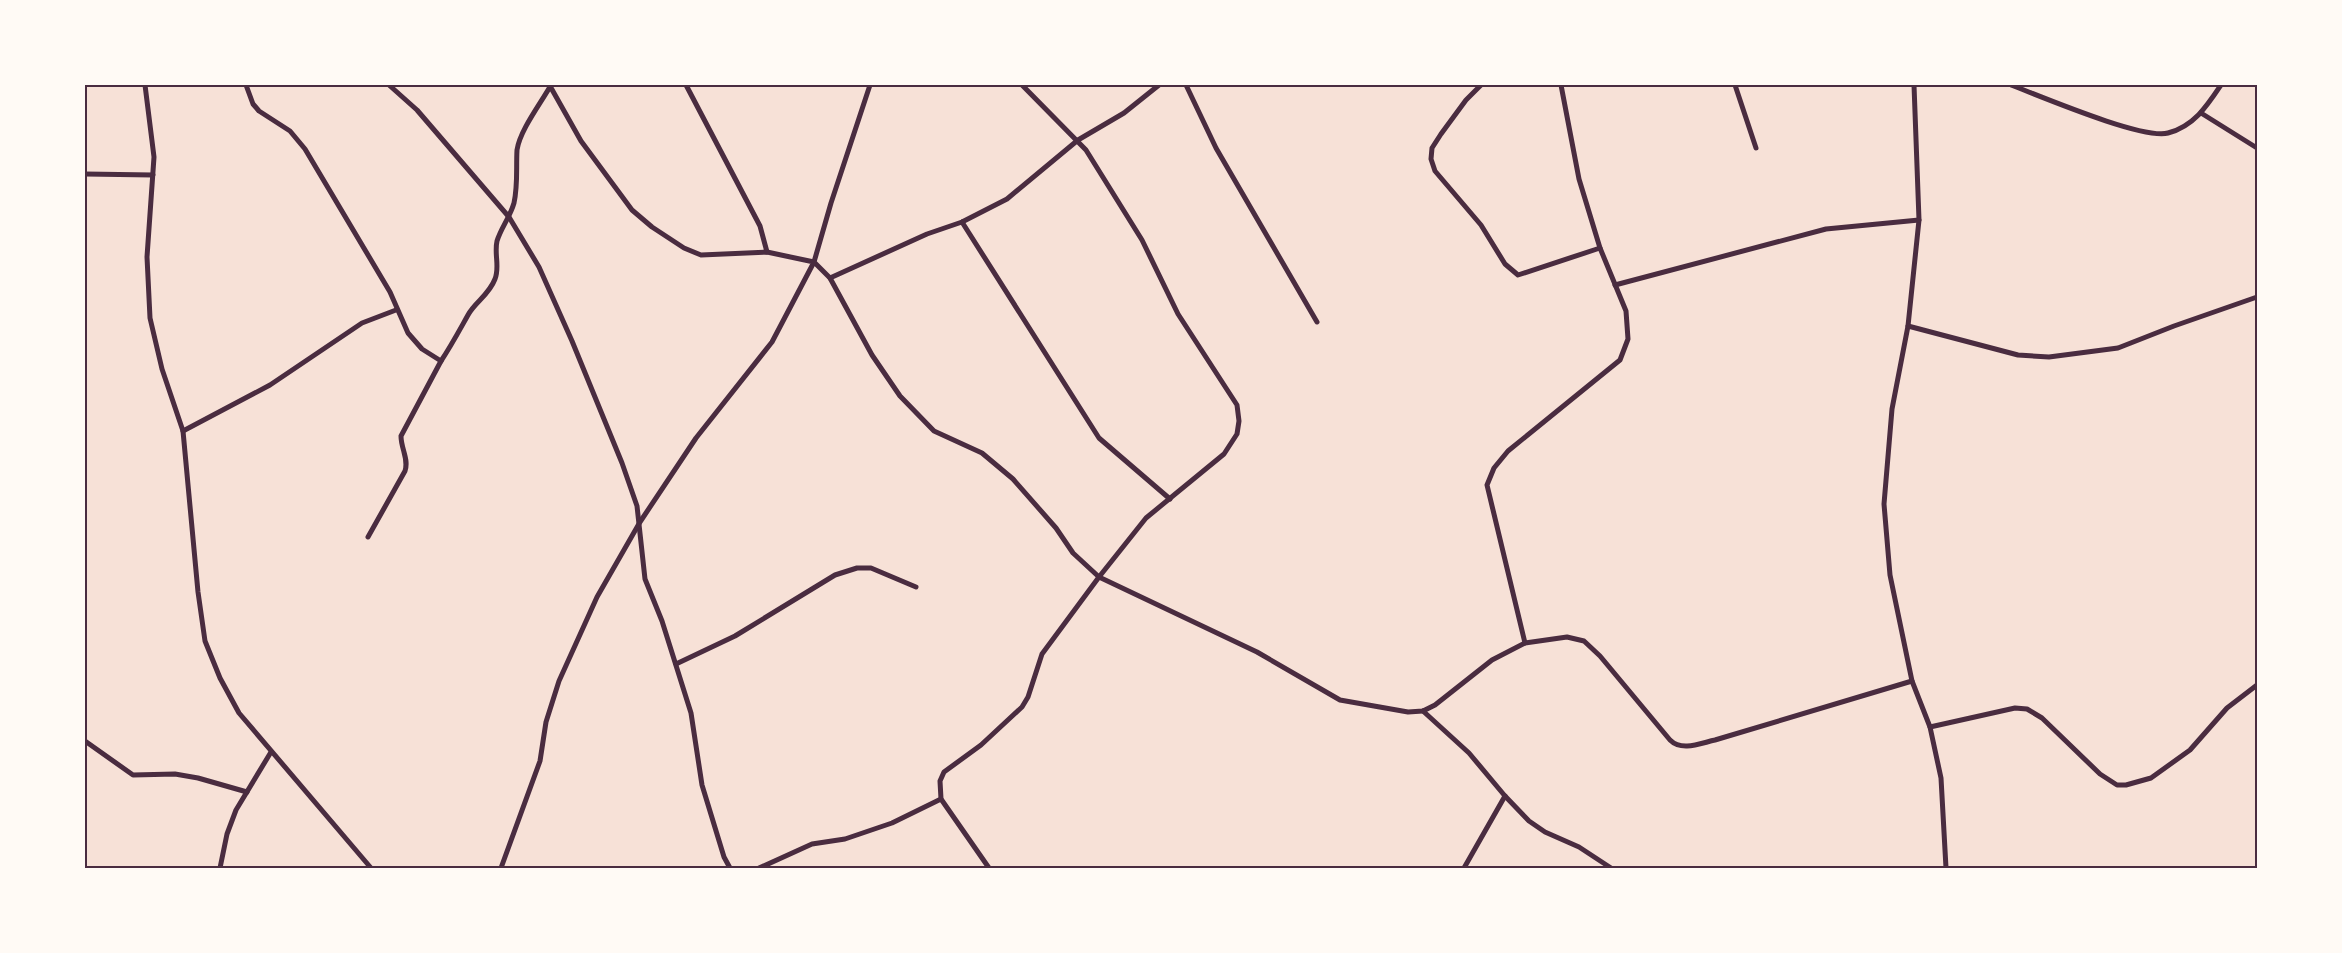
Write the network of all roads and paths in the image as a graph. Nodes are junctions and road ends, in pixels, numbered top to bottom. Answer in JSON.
{"nodes":[{"id":1,"x":145,"y":85,"type":"edge"},
{"id":2,"x":246,"y":85,"type":"edge"},
{"id":3,"x":389,"y":85,"type":"edge"},
{"id":4,"x":551,"y":85,"type":"edge"},
{"id":5,"x":686,"y":85,"type":"edge"},
{"id":6,"x":870,"y":85,"type":"edge"},
{"id":7,"x":1022,"y":85,"type":"edge"},
{"id":8,"x":1159,"y":85,"type":"edge"},
{"id":9,"x":1186,"y":85,"type":"edge"},
{"id":10,"x":1481,"y":85,"type":"edge"},
{"id":11,"x":1561,"y":85,"type":"edge"},
{"id":12,"x":1736,"y":85,"type":"edge"},
{"id":13,"x":1914,"y":85,"type":"edge"},
{"id":14,"x":2011,"y":85,"type":"edge"},
{"id":15,"x":2221,"y":85,"type":"edge"},
{"id":16,"x":2201,"y":113,"type":"junction"},
{"id":17,"x":1078,"y":140,"type":"junction"},
{"id":18,"x":1756,"y":148,"type":"dead end"},
{"id":19,"x":2257,"y":148,"type":"edge"},
{"id":20,"x":85,"y":174,"type":"edge"},
{"id":21,"x":153,"y":174,"type":"junction"},
{"id":22,"x":509,"y":217,"type":"junction"},
{"id":23,"x":1919,"y":220,"type":"junction"},
{"id":24,"x":962,"y":222,"type":"junction"},
{"id":25,"x":1600,"y":248,"type":"junction"},
{"id":26,"x":768,"y":252,"type":"junction"},
{"id":27,"x":814,"y":262,"type":"junction"},
{"id":28,"x":830,"y":278,"type":"junction"},
{"id":29,"x":1616,"y":285,"type":"junction"},
{"id":30,"x":2257,"y":297,"type":"edge"},
{"id":31,"x":396,"y":310,"type":"junction"},
{"id":32,"x":1317,"y":322,"type":"dead end"},
{"id":33,"x":1908,"y":326,"type":"junction"},
{"id":34,"x":441,"y":361,"type":"junction"},
{"id":35,"x":184,"y":431,"type":"junction"},
{"id":36,"x":1170,"y":499,"type":"junction"},
{"id":37,"x":640,"y":522,"type":"junction"},
{"id":38,"x":368,"y":537,"type":"dead end"},
{"id":39,"x":1099,"y":577,"type":"junction"},
{"id":40,"x":916,"y":588,"type":"dead end"},
{"id":41,"x":1525,"y":644,"type":"junction"},
{"id":42,"x":676,"y":664,"type":"junction"},
{"id":43,"x":1912,"y":681,"type":"junction"},
{"id":44,"x":2257,"y":685,"type":"edge"},
{"id":45,"x":1423,"y":710,"type":"junction"},
{"id":46,"x":1930,"y":727,"type":"junction"},
{"id":47,"x":85,"y":741,"type":"edge"},
{"id":48,"x":271,"y":752,"type":"junction"},
{"id":49,"x":247,"y":792,"type":"junction"},
{"id":50,"x":1505,"y":796,"type":"junction"},
{"id":51,"x":941,"y":799,"type":"junction"},
{"id":52,"x":220,"y":868,"type":"edge"},
{"id":53,"x":370,"y":868,"type":"edge"},
{"id":54,"x":501,"y":868,"type":"edge"},
{"id":55,"x":730,"y":868,"type":"edge"},
{"id":56,"x":759,"y":868,"type":"edge"},
{"id":57,"x":988,"y":868,"type":"edge"},
{"id":58,"x":1464,"y":868,"type":"edge"},
{"id":59,"x":1611,"y":868,"type":"edge"},
{"id":60,"x":1946,"y":868,"type":"edge"}],
"edges":[{"from":1,"to":21,"type":"street"},
{"from":2,"to":31,"type":"street"},
{"from":3,"to":22,"type":"street"},
{"from":4,"to":22,"type":"street"},
{"from":4,"to":26,"type":"street"},
{"from":5,"to":26,"type":"street"},
{"from":6,"to":27,"type":"street"},
{"from":7,"to":17,"type":"street"},
{"from":8,"to":17,"type":"street"},
{"from":9,"to":32,"type":"street"},
{"from":10,"to":25,"type":"street"},
{"from":11,"to":25,"type":"street"},
{"from":12,"to":18,"type":"street"},
{"from":13,"to":23,"type":"street"},
{"from":14,"to":16,"type":"street"},
{"from":15,"to":16,"type":"street"},
{"from":16,"to":19,"type":"street"},
{"from":17,"to":24,"type":"street"},
{"from":17,"to":36,"type":"street"},
{"from":20,"to":21,"type":"street"},
{"from":21,"to":35,"type":"street"},
{"from":22,"to":34,"type":"street"},
{"from":22,"to":37,"type":"street"},
{"from":23,"to":29,"type":"street"},
{"from":23,"to":33,"type":"street"},
{"from":24,"to":28,"type":"street"},
{"from":24,"to":36,"type":"street"},
{"from":25,"to":29,"type":"street"},
{"from":26,"to":27,"type":"street"},
{"from":27,"to":28,"type":"street"},
{"from":27,"to":37,"type":"street"},
{"from":28,"to":39,"type":"street"},
{"from":29,"to":41,"type":"street"},
{"from":30,"to":33,"type":"street"},
{"from":31,"to":34,"type":"street"},
{"from":31,"to":35,"type":"street"},
{"from":33,"to":43,"type":"street"},
{"from":34,"to":38,"type":"street"},
{"from":35,"to":48,"type":"street"},
{"from":36,"to":39,"type":"street"},
{"from":37,"to":42,"type":"street"},
{"from":37,"to":54,"type":"street"},
{"from":39,"to":45,"type":"street"},
{"from":39,"to":51,"type":"street"},
{"from":40,"to":42,"type":"street"},
{"from":41,"to":43,"type":"street"},
{"from":41,"to":45,"type":"street"},
{"from":42,"to":55,"type":"street"},
{"from":43,"to":46,"type":"street"},
{"from":44,"to":46,"type":"street"},
{"from":45,"to":50,"type":"street"},
{"from":46,"to":60,"type":"street"},
{"from":47,"to":49,"type":"street"},
{"from":48,"to":49,"type":"street"},
{"from":48,"to":53,"type":"street"},
{"from":49,"to":52,"type":"street"},
{"from":50,"to":58,"type":"street"},
{"from":50,"to":59,"type":"street"},
{"from":51,"to":56,"type":"street"},
{"from":51,"to":57,"type":"street"}]}
